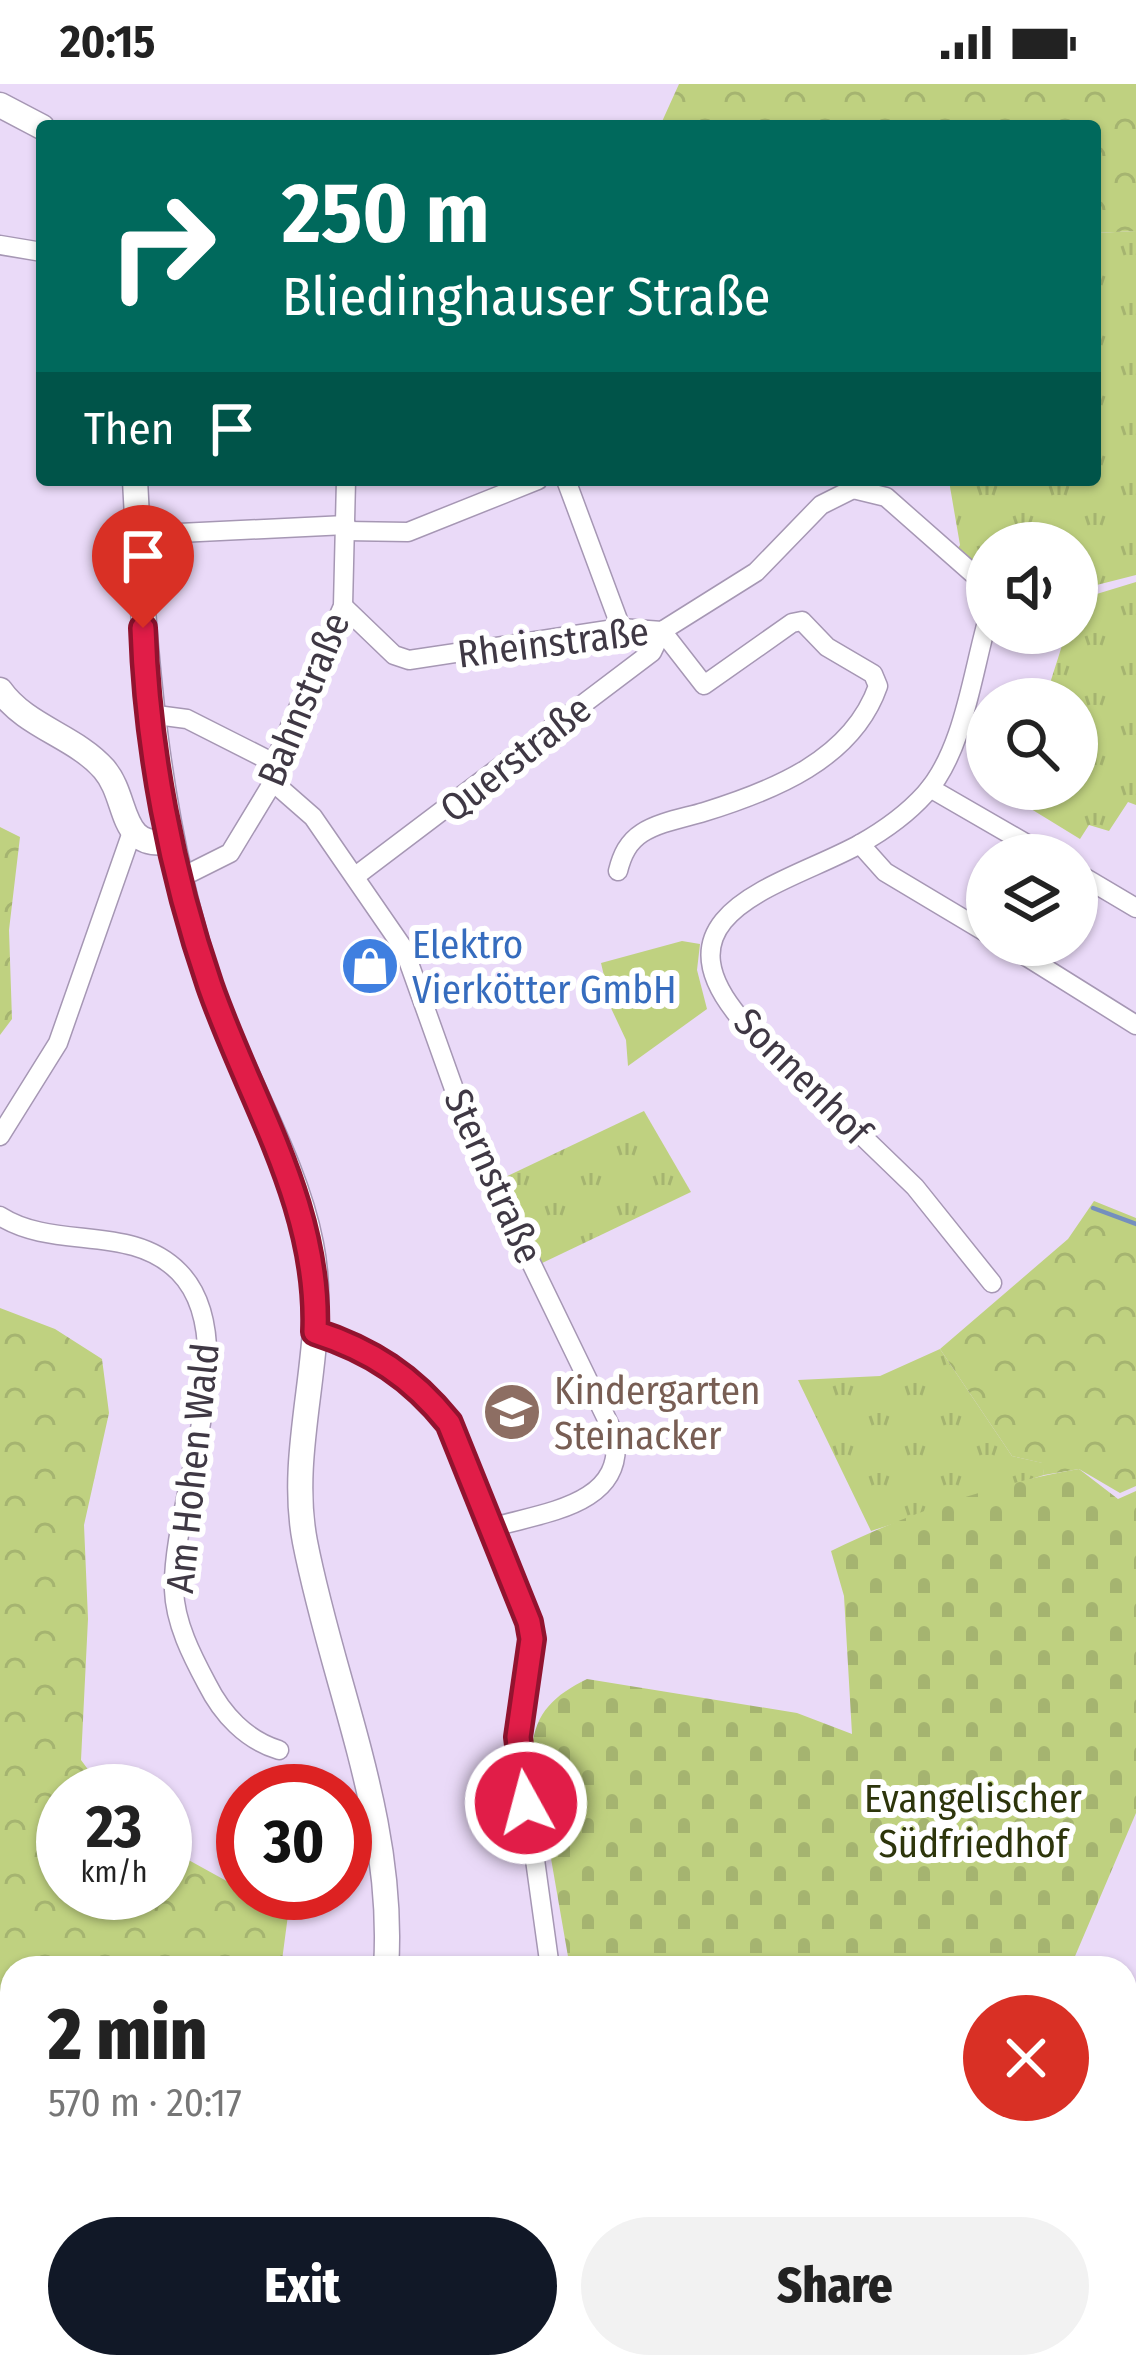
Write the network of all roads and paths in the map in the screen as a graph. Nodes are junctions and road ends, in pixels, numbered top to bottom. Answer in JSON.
{"nodes":[{"id":1,"x":0,"y":105,"type":"edge"},
{"id":2,"x":36,"y":124,"type":"edge"},
{"id":3,"x":0,"y":245,"type":"edge"},
{"id":4,"x":36,"y":251,"type":"edge"},
{"id":5,"x":135,"y":486,"type":"edge"},
{"id":6,"x":346,"y":486,"type":"edge"},
{"id":7,"x":523,"y":486,"type":"edge"},
{"id":8,"x":568,"y":486,"type":"edge"},
{"id":9,"x":346,"y":528,"type":"junction"},
{"id":10,"x":138,"y":535,"type":"junction"},
{"id":11,"x":966,"y":567,"type":"edge"},
{"id":12,"x":344,"y":606,"type":"junction"},
{"id":13,"x":621,"y":628,"type":"junction"},
{"id":14,"x":662,"y":631,"type":"junction"},
{"id":15,"x":978,"y":654,"type":"edge"},
{"id":16,"x":0,"y":690,"type":"edge"},
{"id":17,"x":149,"y":714,"type":"junction"},
{"id":18,"x":274,"y":772,"type":"junction"},
{"id":19,"x":930,"y":788,"type":"junction"},
{"id":20,"x":132,"y":832,"type":"junction"},
{"id":21,"x":1010,"y":834,"type":"edge"},
{"id":22,"x":172,"y":841,"type":"junction"},
{"id":23,"x":860,"y":844,"type":"junction"},
{"id":24,"x":618,"y":871,"type":"dead end"},
{"id":25,"x":357,"y":874,"type":"junction"},
{"id":26,"x":180,"y":878,"type":"junction"},
{"id":27,"x":1098,"y":885,"type":"edge"},
{"id":28,"x":1136,"y":908,"type":"edge"},
{"id":29,"x":966,"y":920,"type":"edge"},
{"id":30,"x":1042,"y":966,"type":"edge"},
{"id":31,"x":1136,"y":1025,"type":"edge"},
{"id":32,"x":0,"y":1136,"type":"edge"},
{"id":33,"x":0,"y":1216,"type":"edge"},
{"id":34,"x":992,"y":1283,"type":"dead end"},
{"id":35,"x":315,"y":1332,"type":"junction"},
{"id":36,"x":494,"y":1527,"type":"junction"},
{"id":37,"x":279,"y":1750,"type":"dead end"},
{"id":38,"x":387,"y":1956,"type":"edge"},
{"id":39,"x":548,"y":1956,"type":"edge"}],
"edges":[{"from":1,"to":2,"type":"main road"},
{"from":3,"to":4,"type":"street"},
{"from":5,"to":10,"type":"main road"},
{"from":6,"to":9,"type":"street","name":"Bahnstraße"},
{"from":7,"to":9,"type":"street"},
{"from":8,"to":13,"type":"street"},
{"from":9,"to":10,"type":"street"},
{"from":9,"to":12,"type":"street","name":"Bahnstraße"},
{"from":10,"to":17,"type":"main road"},
{"from":11,"to":14,"type":"street","name":"Rheinstraße"},
{"from":12,"to":13,"type":"street","name":"Rheinstraße"},
{"from":12,"to":18,"type":"street","name":"Bahnstraße"},
{"from":13,"to":14,"type":"street","name":"Rheinstraße"},
{"from":14,"to":24,"type":"street"},
{"from":14,"to":25,"type":"street","name":"Querstraße"},
{"from":15,"to":19,"type":"street","name":"Sonnenhof"},
{"from":16,"to":20,"type":"main road"},
{"from":17,"to":18,"type":"street","name":"Sternstraße"},
{"from":17,"to":22,"type":"main road"},
{"from":18,"to":25,"type":"street","name":"Sternstraße"},
{"from":18,"to":26,"type":"street","name":"Bahnstraße"},
{"from":19,"to":21,"type":"street"},
{"from":19,"to":23,"type":"street","name":"Sonnenhof"},
{"from":20,"to":22,"type":"main road"},
{"from":20,"to":32,"type":"street"},
{"from":22,"to":26,"type":"main road"},
{"from":23,"to":29,"type":"street"},
{"from":23,"to":34,"type":"street","name":"Sonnenhof"},
{"from":25,"to":36,"type":"street","name":"Sternstraße"},
{"from":26,"to":35,"type":"main road"},
{"from":27,"to":28,"type":"street"},
{"from":30,"to":31,"type":"street"},
{"from":33,"to":37,"type":"street","name":"Am Hohen Wald"},
{"from":35,"to":36,"type":"street"},
{"from":35,"to":38,"type":"main road"},
{"from":36,"to":39,"type":"street"}]}
